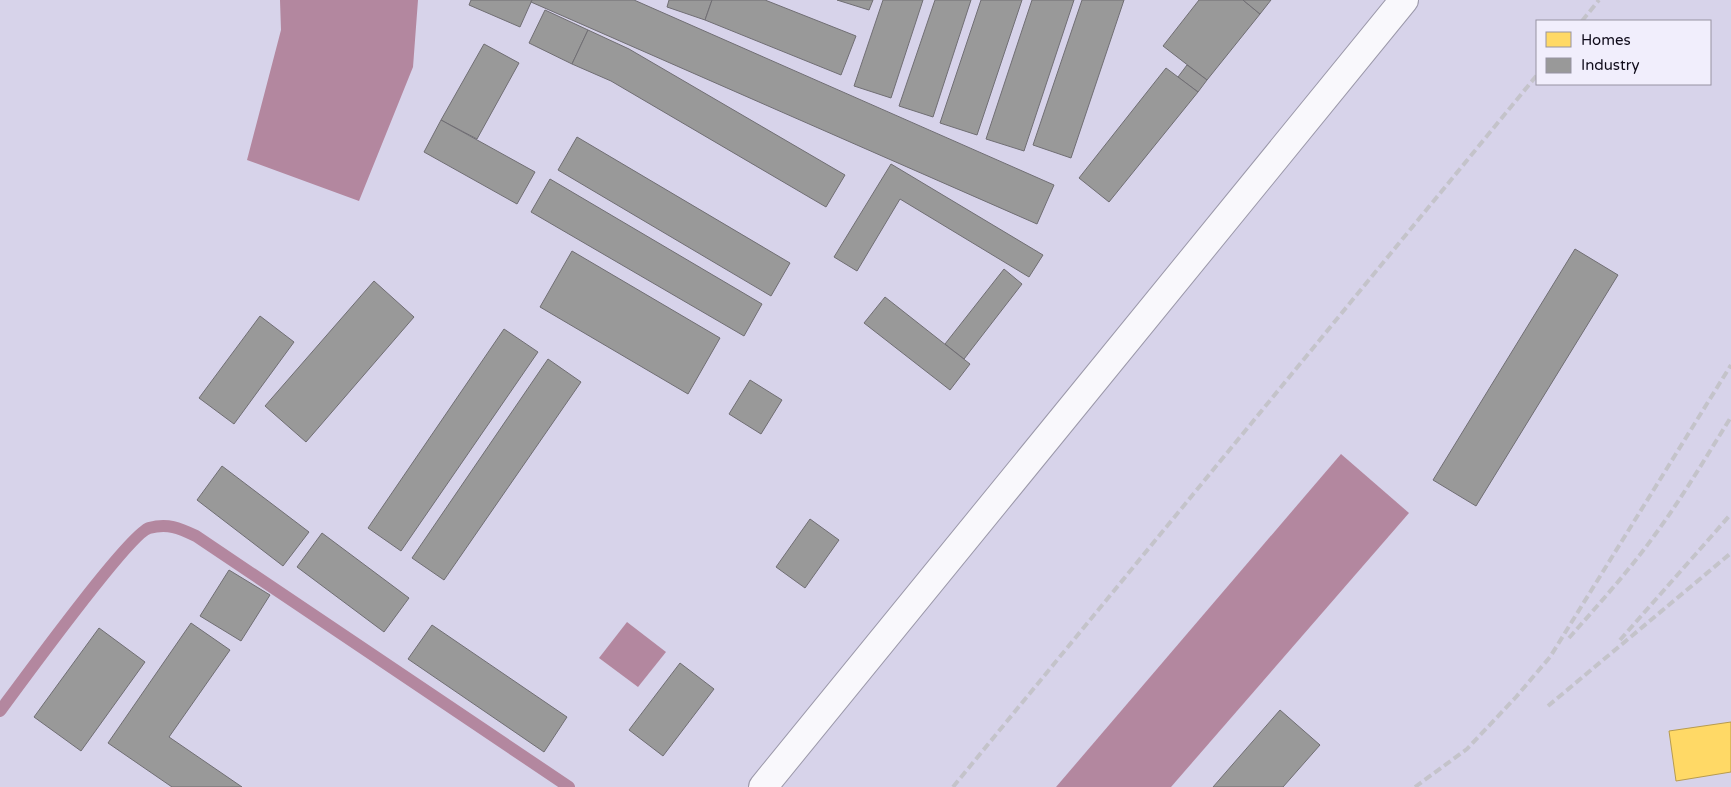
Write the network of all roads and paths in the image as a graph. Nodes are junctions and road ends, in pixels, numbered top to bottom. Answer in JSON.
{"nodes":[{"id":1,"x":1404,"y":0,"type":"edge"},
{"id":2,"x":763,"y":787,"type":"edge"}],
"edges":[{"from":1,"to":2,"type":"street"}]}
